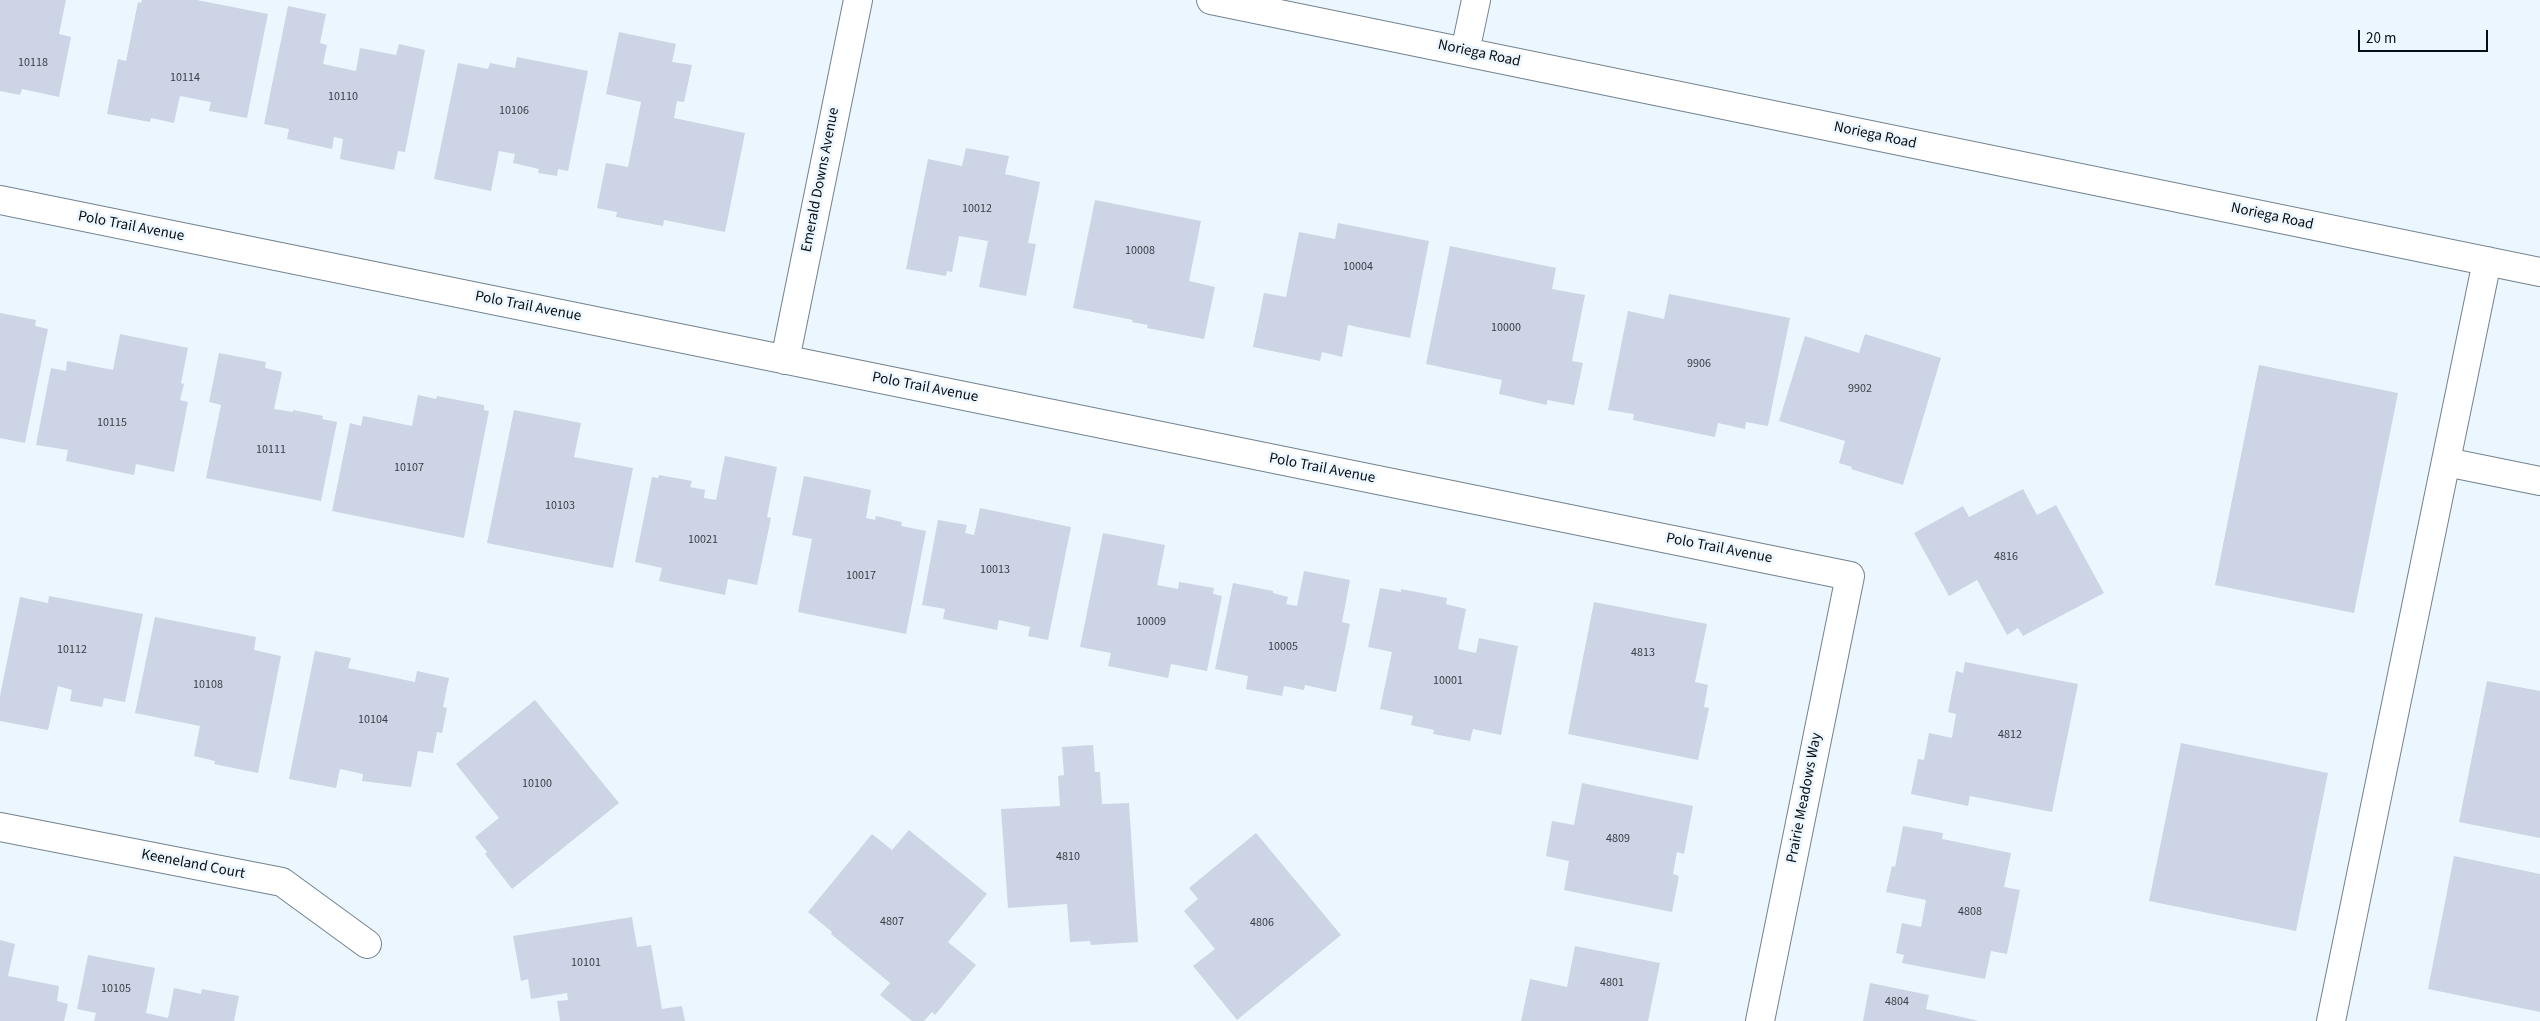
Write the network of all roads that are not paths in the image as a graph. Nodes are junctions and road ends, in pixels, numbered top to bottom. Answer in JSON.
{"nodes":[{"id":1,"x":858,"y":0,"type":"edge"},
{"id":2,"x":1211,"y":0,"type":"edge"},
{"id":3,"x":1476,"y":0,"type":"edge"},
{"id":4,"x":1465,"y":52,"type":"junction"},
{"id":5,"x":0,"y":200,"type":"edge"},
{"id":6,"x":2486,"y":261,"type":"junction"},
{"id":7,"x":2540,"y":272,"type":"edge"},
{"id":8,"x":785,"y":360,"type":"junction"},
{"id":9,"x":2446,"y":462,"type":"junction"},
{"id":10,"x":2540,"y":482,"type":"edge"},
{"id":11,"x":1850,"y":576,"type":"joint"},
{"id":12,"x":0,"y":827,"type":"edge"},
{"id":13,"x":367,"y":944,"type":"dead end"},
{"id":14,"x":1760,"y":1021,"type":"edge"},
{"id":15,"x":2331,"y":1021,"type":"edge"}],
"edges":[{"from":1,"to":8,"type":"street","name":"Emerald Downs Avenue"},
{"from":2,"to":4,"type":"street","name":"Noriega Road"},
{"from":3,"to":4,"type":"street"},
{"from":4,"to":6,"type":"street","name":"Noriega Road"},
{"from":5,"to":8,"type":"street","name":"Polo Trail Avenue"},
{"from":6,"to":7,"type":"street","name":"Noriega Road"},
{"from":6,"to":9,"type":"street"},
{"from":8,"to":11,"type":"street","name":"Polo Trail Avenue"},
{"from":9,"to":10,"type":"street"},
{"from":9,"to":15,"type":"street"},
{"from":11,"to":14,"type":"street","name":"Prairie Meadows Way"},
{"from":12,"to":13,"type":"street","name":"Keeneland Court"}]}
